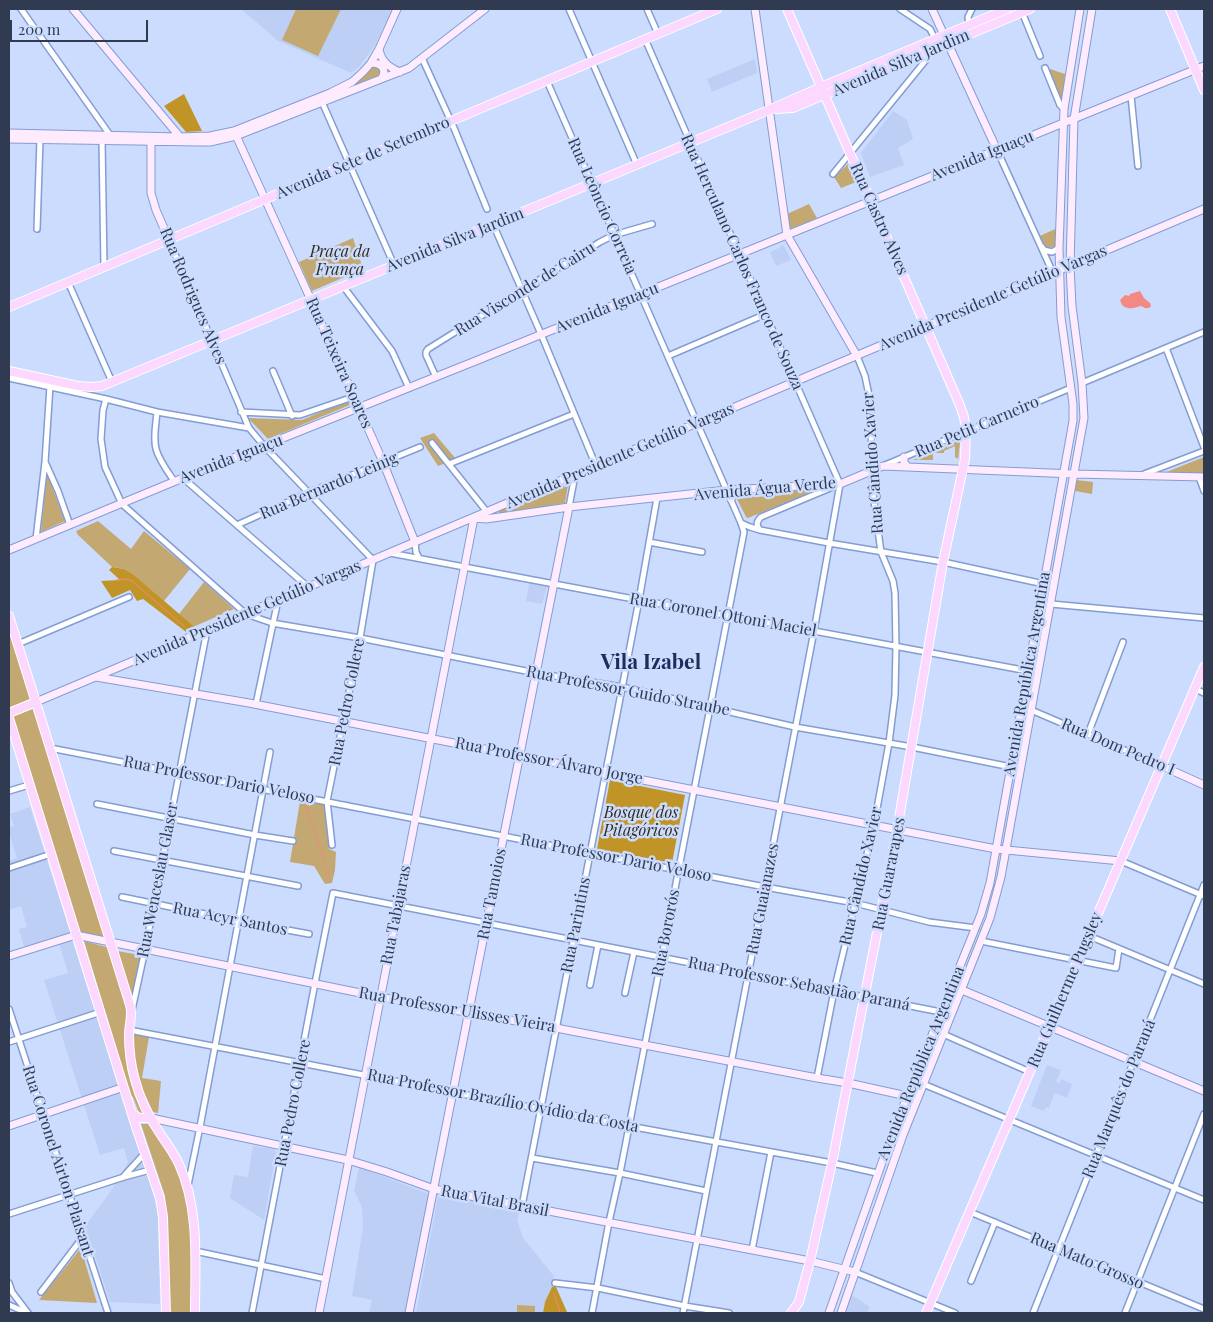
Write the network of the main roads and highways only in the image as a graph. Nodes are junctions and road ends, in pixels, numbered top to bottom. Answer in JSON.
{"nodes":[{"id":1,"x":717,"y":9,"type":"edge"},
{"id":2,"x":787,"y":9,"type":"edge"},
{"id":3,"x":1007,"y":9,"type":"edge"},
{"id":4,"x":1030,"y":9,"type":"edge"},
{"id":5,"x":1170,"y":9,"type":"edge"},
{"id":6,"x":1204,"y":90,"type":"edge"},
{"id":7,"x":823,"y":91,"type":"junction"},
{"id":8,"x":9,"y":307,"type":"edge"},
{"id":9,"x":9,"y":371,"type":"edge"},
{"id":10,"x":78,"y":386,"type":"junction"},
{"id":11,"x":60,"y":388,"type":"road end"},
{"id":12,"x":966,"y":431,"type":"joint"},
{"id":13,"x":9,"y":616,"type":"edge"},
{"id":14,"x":1204,"y":668,"type":"edge"},
{"id":15,"x":36,"y":702,"type":"junction"},
{"id":16,"x":9,"y":714,"type":"edge"},
{"id":17,"x":9,"y":718,"type":"edge"},
{"id":18,"x":133,"y":1114,"type":"junction"},
{"id":19,"x":152,"y":1121,"type":"junction"},
{"id":20,"x":136,"y":1127,"type":"junction"},
{"id":21,"x":166,"y":1313,"type":"edge"},
{"id":22,"x":195,"y":1313,"type":"edge"},
{"id":23,"x":791,"y":1313,"type":"edge"},
{"id":24,"x":926,"y":1313,"type":"edge"}],
"edges":[{"from":1,"to":8,"type":"main road","name":"Avenida Sete de Setembro"},
{"from":2,"to":7,"type":"main road","name":"Rua Castro Alves"},
{"from":3,"to":7,"type":"main road","name":"Avenida Silva Jardim"},
{"from":4,"to":7,"type":"main road","name":"Avenida Silva Jardim"},
{"from":5,"to":6,"type":"main road"},
{"from":7,"to":10,"type":"main road","name":"Avenida Silva Jardim"},
{"from":7,"to":12,"type":"main road","name":"Rua Castro Alves"},
{"from":9,"to":10,"type":"main road"},
{"from":10,"to":11,"type":"main road"},
{"from":12,"to":23,"type":"main road","name":"Rua Guararapes"},
{"from":13,"to":15,"type":"main road"},
{"from":14,"to":24,"type":"main road","name":"Rua Guilherme Pugsley"},
{"from":15,"to":16,"type":"main road"},
{"from":15,"to":19,"type":"main road"},
{"from":17,"to":18,"type":"main road"},
{"from":18,"to":19,"type":"main road"},
{"from":18,"to":20,"type":"main road"},
{"from":19,"to":20,"type":"main road"},
{"from":19,"to":22,"type":"main road"},
{"from":20,"to":21,"type":"main road"}]}
